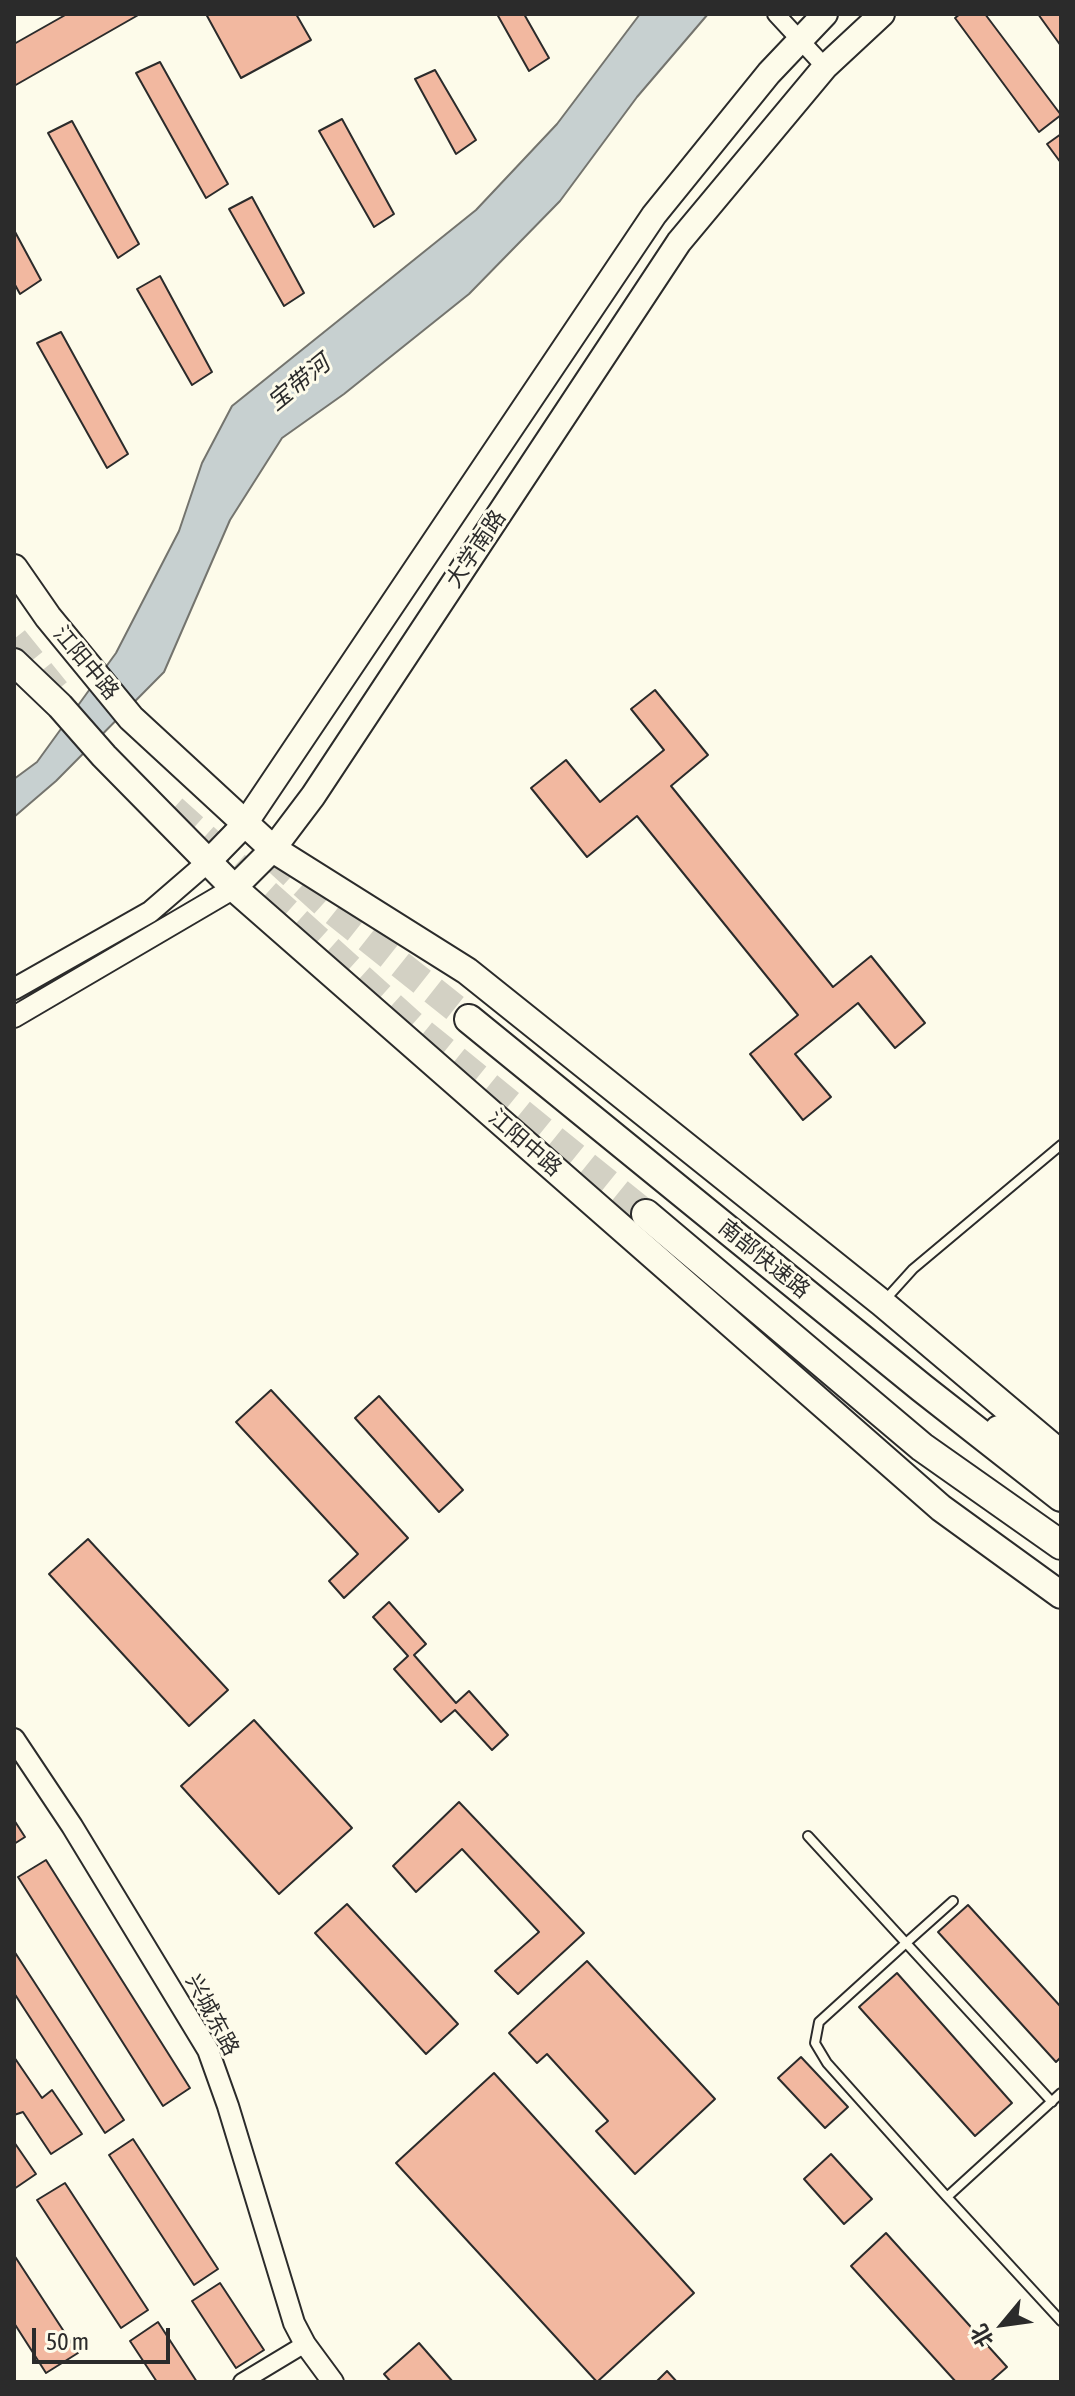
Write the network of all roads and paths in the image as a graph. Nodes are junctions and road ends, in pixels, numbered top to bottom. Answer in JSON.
{"nodes":[{"id":1,"x":776,"y":14,"type":"edge"},
{"id":2,"x":825,"y":14,"type":"edge"},
{"id":3,"x":882,"y":14,"type":"edge"},
{"id":4,"x":800,"y":39,"type":"junction"},
{"id":5,"x":825,"y":67,"type":"junction"},
{"id":6,"x":14,"y":568,"type":"edge"},
{"id":7,"x":14,"y":593,"type":"edge"},
{"id":8,"x":48,"y":617,"type":"junction"},
{"id":9,"x":14,"y":662,"type":"edge"},
{"id":10,"x":244,"y":825,"type":"junction"},
{"id":11,"x":273,"y":849,"type":"junction"},
{"id":12,"x":209,"y":861,"type":"junction"},
{"id":13,"x":234,"y":888,"type":"junction"},
{"id":14,"x":14,"y":989,"type":"edge"},
{"id":15,"x":14,"y":1017,"type":"edge"},
{"id":16,"x":469,"y":1019,"type":"tunnel mouth"},
{"id":17,"x":1061,"y":1145,"type":"edge"},
{"id":18,"x":702,"y":1209,"type":"junction"},
{"id":19,"x":646,"y":1214,"type":"tunnel mouth"},
{"id":20,"x":882,"y":1303,"type":"junction"},
{"id":21,"x":922,"y":1447,"type":"junction"},
{"id":22,"x":1061,"y":1454,"type":"edge"},
{"id":23,"x":1061,"y":1466,"type":"edge"},
{"id":24,"x":1061,"y":1497,"type":"edge"},
{"id":25,"x":1061,"y":1545,"type":"edge"},
{"id":26,"x":1061,"y":1561,"type":"edge"},
{"id":27,"x":1061,"y":1595,"type":"edge"},
{"id":28,"x":14,"y":1739,"type":"edge"},
{"id":29,"x":808,"y":1836,"type":"dead end"},
{"id":30,"x":953,"y":1901,"type":"dead end"},
{"id":31,"x":906,"y":1943,"type":"junction"},
{"id":32,"x":1061,"y":2093,"type":"edge"},
{"id":33,"x":1052,"y":2102,"type":"junction"},
{"id":34,"x":947,"y":2197,"type":"junction"},
{"id":35,"x":1061,"y":2321,"type":"edge"},
{"id":36,"x":305,"y":2344,"type":"junction"},
{"id":37,"x":242,"y":2382,"type":"edge"},
{"id":38,"x":333,"y":2382,"type":"edge"}],
"edges":[{"from":1,"to":4,"type":"street"},
{"from":2,"to":4,"type":"main road","name":"大学南路"},
{"from":3,"to":5,"type":"main road","name":"大学南路"},
{"from":4,"to":5,"type":"street"},
{"from":4,"to":10,"type":"main road","name":"大学南路"},
{"from":5,"to":11,"type":"main road","name":"大学南路"},
{"from":6,"to":8,"type":"main road","name":"江阳中路"},
{"from":7,"to":8,"type":"main road","name":"江阳中路"},
{"from":8,"to":10,"type":"main road","name":"江阳中路"},
{"from":9,"to":12,"type":"main road","name":"江阳中路"},
{"from":10,"to":11,"type":"main road","name":"江阳中路"},
{"from":10,"to":12,"type":"main road","name":"大学南路"},
{"from":11,"to":13,"type":"main road","name":"大学南路"},
{"from":11,"to":20,"type":"main road","name":"江阳中路"},
{"from":12,"to":13,"type":"main road","name":"江阳中路"},
{"from":12,"to":14,"type":"street","name":"大学南路"},
{"from":13,"to":15,"type":"street","name":"大学南路"},
{"from":13,"to":27,"type":"main road","name":"江阳中路"},
{"from":16,"to":18,"type":"highway","name":"南部快速路"},
{"from":17,"to":20,"type":"lane"},
{"from":18,"to":23,"type":"highway"},
{"from":18,"to":24,"type":"highway","name":"南部快速路"},
{"from":19,"to":21,"type":"highway","name":"南部快速路"},
{"from":20,"to":22,"type":"main road","name":"江阳中路"},
{"from":21,"to":25,"type":"highway","name":"南部快速路"},
{"from":21,"to":26,"type":"highway"},
{"from":28,"to":36,"type":"street","name":"兴城东路"},
{"from":29,"to":31,"type":"lane"},
{"from":30,"to":31,"type":"lane"},
{"from":31,"to":33,"type":"lane"},
{"from":31,"to":34,"type":"lane"},
{"from":32,"to":33,"type":"lane"},
{"from":33,"to":34,"type":"lane"},
{"from":34,"to":35,"type":"lane"},
{"from":36,"to":37,"type":"street"},
{"from":36,"to":38,"type":"street","name":"兴城东路"}]}
